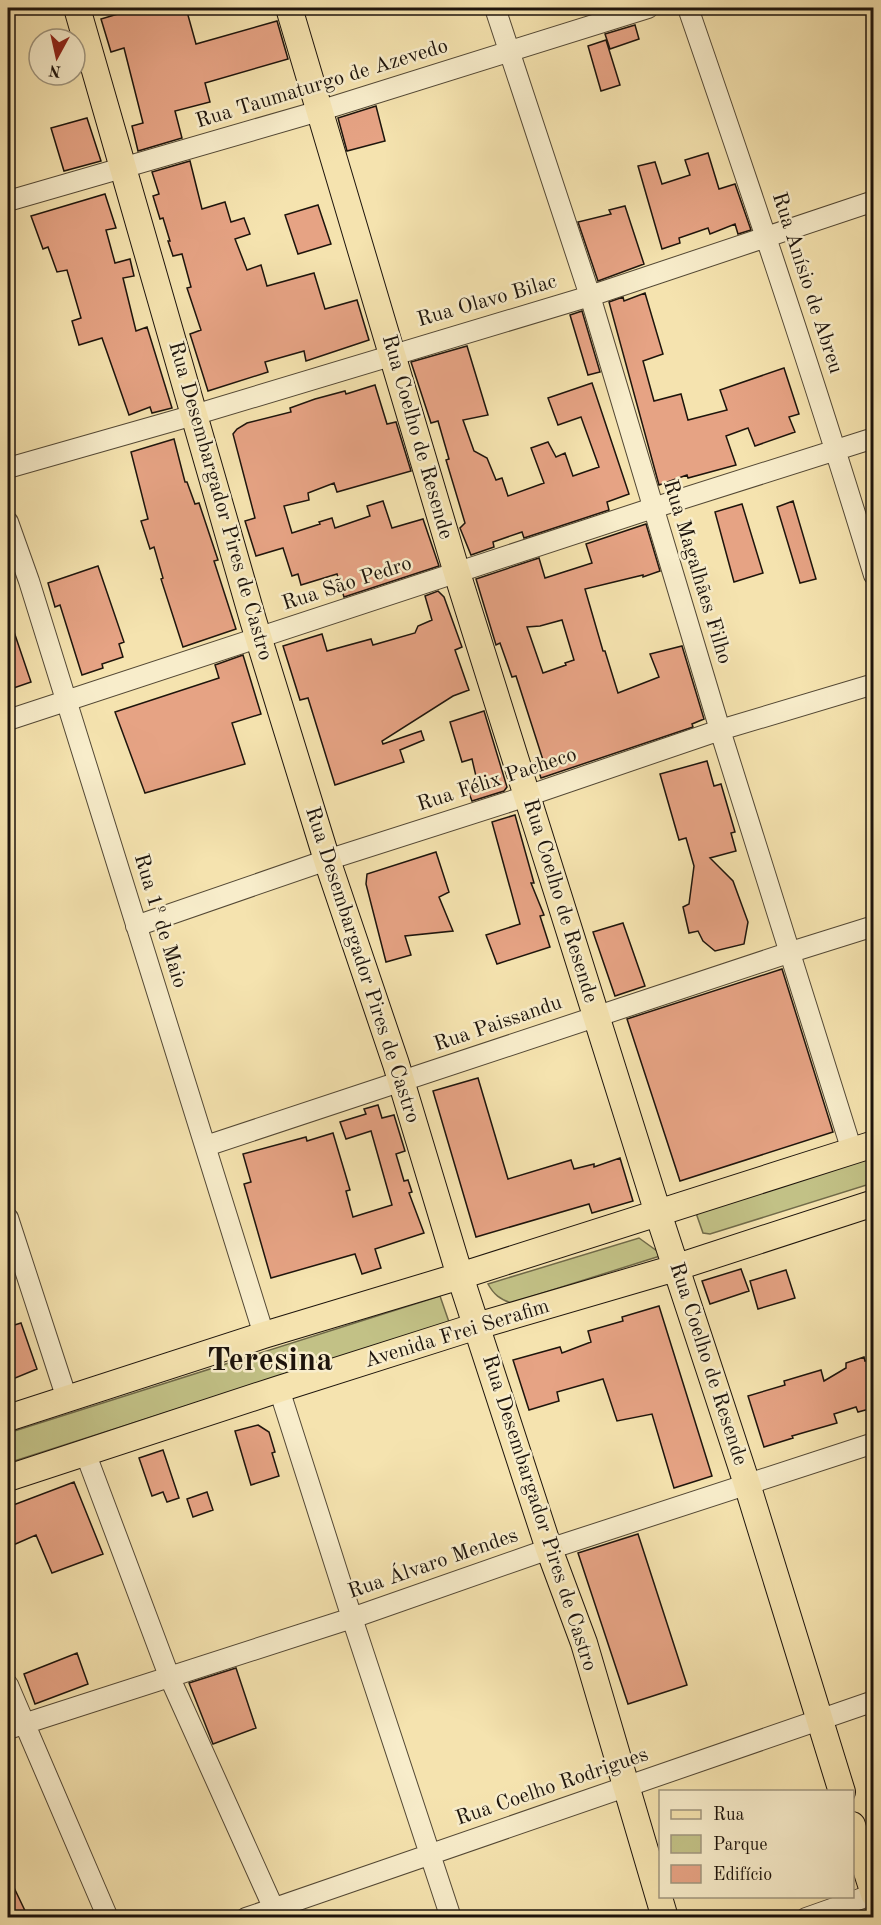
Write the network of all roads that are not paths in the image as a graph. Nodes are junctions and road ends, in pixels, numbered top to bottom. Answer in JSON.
{"nodes":[{"id":1,"x":77,"y":8,"type":"edge"},
{"id":2,"x":289,"y":8,"type":"edge"},
{"id":3,"x":495,"y":8,"type":"edge"},
{"id":4,"x":648,"y":8,"type":"edge"},
{"id":5,"x":688,"y":8,"type":"edge"},
{"id":6,"x":509,"y":52,"type":"junction"},
{"id":7,"x":319,"y":111,"type":"junction"},
{"id":8,"x":124,"y":168,"type":"junction"},
{"id":9,"x":8,"y":201,"type":"edge"},
{"id":10,"x":873,"y":201,"type":"edge"},
{"id":11,"x":766,"y":236,"type":"junction"},
{"id":12,"x":590,"y":296,"type":"junction"},
{"id":13,"x":393,"y":354,"type":"junction"},
{"id":14,"x":194,"y":415,"type":"junction"},
{"id":15,"x":873,"y":438,"type":"edge"},
{"id":16,"x":836,"y":450,"type":"junction"},
{"id":17,"x":8,"y":468,"type":"edge"},
{"id":18,"x":653,"y":508,"type":"junction"},
{"id":19,"x":8,"y":522,"type":"edge"},
{"id":20,"x":457,"y":573,"type":"junction"},
{"id":21,"x":873,"y":575,"type":"edge"},
{"id":22,"x":259,"y":638,"type":"junction"},
{"id":23,"x":873,"y":684,"type":"edge"},
{"id":24,"x":66,"y":700,"type":"junction"},
{"id":25,"x":8,"y":720,"type":"edge"},
{"id":26,"x":720,"y":730,"type":"junction"},
{"id":27,"x":527,"y":796,"type":"junction"},
{"id":28,"x":327,"y":860,"type":"junction"},
{"id":29,"x":136,"y":926,"type":"junction"},
{"id":30,"x":873,"y":926,"type":"edge"},
{"id":31,"x":791,"y":952,"type":"junction"},
{"id":32,"x":596,"y":1016,"type":"junction"},
{"id":33,"x":401,"y":1082,"type":"junction"},
{"id":34,"x":206,"y":1146,"type":"junction"},
{"id":35,"x":863,"y":1147,"type":"edge"},
{"id":36,"x":873,"y":1203,"type":"edge"},
{"id":37,"x":658,"y":1214,"type":"junction"},
{"id":38,"x":8,"y":1218,"type":"edge"},
{"id":39,"x":675,"y":1267,"type":"junction"},
{"id":40,"x":460,"y":1276,"type":"junction"},
{"id":41,"x":477,"y":1326,"type":"junction"},
{"id":42,"x":264,"y":1335,"type":"junction"},
{"id":43,"x":279,"y":1389,"type":"junction"},
{"id":44,"x":67,"y":1399,"type":"junction"},
{"id":45,"x":8,"y":1418,"type":"edge"},
{"id":46,"x":873,"y":1443,"type":"edge"},
{"id":47,"x":85,"y":1452,"type":"junction"},
{"id":48,"x":8,"y":1478,"type":"edge"},
{"id":49,"x":747,"y":1484,"type":"junction"},
{"id":50,"x":549,"y":1549,"type":"junction"},
{"id":51,"x":352,"y":1618,"type":"junction"},
{"id":52,"x":169,"y":1676,"type":"junction"},
{"id":53,"x":8,"y":1685,"type":"edge"},
{"id":54,"x":873,"y":1701,"type":"edge"},
{"id":55,"x":820,"y":1719,"type":"junction"},
{"id":56,"x":16,"y":1726,"type":"edge"},
{"id":57,"x":625,"y":1787,"type":"junction"},
{"id":58,"x":842,"y":1790,"type":"edge"},
{"id":59,"x":854,"y":1832,"type":"edge"},
{"id":60,"x":431,"y":1854,"type":"junction"},
{"id":61,"x":873,"y":1894,"type":"edge"},
{"id":62,"x":659,"y":1898,"type":"edge"},
{"id":63,"x":659,"y":1898,"type":"edge"},
{"id":64,"x":275,"y":1913,"type":"edge"},
{"id":65,"x":108,"y":1917,"type":"edge"},
{"id":66,"x":246,"y":1917,"type":"edge"},
{"id":67,"x":451,"y":1917,"type":"edge"},
{"id":68,"x":665,"y":1917,"type":"edge"},
{"id":69,"x":806,"y":1917,"type":"edge"}],
"edges":[{"from":1,"to":8,"type":"main road","name":"Rua Desembargador Pires de Castro"},
{"from":2,"to":7,"type":"main road","name":"Rua Coelho de Resende"},
{"from":3,"to":6,"type":"street","name":"Rua Magalhães Filho"},
{"from":4,"to":6,"type":"street","name":"Rua Taumaturgo de Azevedo"},
{"from":5,"to":11,"type":"street","name":"Rua Anísio de Abreu"},
{"from":6,"to":7,"type":"street","name":"Rua Taumaturgo de Azevedo"},
{"from":6,"to":12,"type":"street","name":"Rua Magalhães Filho"},
{"from":7,"to":8,"type":"street","name":"Rua Taumaturgo de Azevedo"},
{"from":7,"to":13,"type":"main road","name":"Rua Coelho de Resende"},
{"from":8,"to":9,"type":"street","name":"Rua Taumaturgo de Azevedo"},
{"from":8,"to":14,"type":"main road","name":"Rua Desembargador Pires de Castro"},
{"from":10,"to":11,"type":"street","name":"Rua Olavo Bilac"},
{"from":11,"to":12,"type":"street","name":"Rua Olavo Bilac"},
{"from":11,"to":16,"type":"street","name":"Rua Anísio de Abreu"},
{"from":12,"to":13,"type":"street","name":"Rua Olavo Bilac"},
{"from":12,"to":18,"type":"street","name":"Rua Magalhães Filho"},
{"from":13,"to":14,"type":"street","name":"Rua Olavo Bilac"},
{"from":13,"to":20,"type":"main road","name":"Rua Coelho de Resende"},
{"from":14,"to":17,"type":"street","name":"Rua Olavo Bilac"},
{"from":14,"to":22,"type":"main road","name":"Rua Desembargador Pires de Castro"},
{"from":15,"to":16,"type":"street","name":"Rua São Pedro"},
{"from":16,"to":18,"type":"street","name":"Rua São Pedro"},
{"from":16,"to":21,"type":"street","name":"Rua Anísio de Abreu"},
{"from":18,"to":20,"type":"street","name":"Rua São Pedro"},
{"from":18,"to":26,"type":"street","name":"Rua Magalhães Filho"},
{"from":19,"to":24,"type":"street","name":"Rua 1º de Maio"},
{"from":20,"to":22,"type":"street","name":"Rua São Pedro"},
{"from":20,"to":27,"type":"main road","name":"Rua Coelho de Resende"},
{"from":22,"to":24,"type":"street","name":"Rua São Pedro"},
{"from":22,"to":28,"type":"main road","name":"Rua Desembargador Pires de Castro"},
{"from":23,"to":26,"type":"street","name":"Rua Félix Pacheco"},
{"from":24,"to":25,"type":"street","name":"Rua São Pedro"},
{"from":24,"to":29,"type":"street","name":"Rua 1º de Maio"},
{"from":26,"to":27,"type":"street","name":"Rua Félix Pacheco"},
{"from":26,"to":31,"type":"street","name":"Rua Magalhães Filho"},
{"from":27,"to":28,"type":"street","name":"Rua Félix Pacheco"},
{"from":27,"to":32,"type":"main road","name":"Rua Coelho de Resende"},
{"from":28,"to":29,"type":"street","name":"Rua Félix Pacheco"},
{"from":28,"to":33,"type":"main road","name":"Rua Desembargador Pires de Castro"},
{"from":29,"to":34,"type":"street","name":"Rua 1º de Maio"},
{"from":30,"to":31,"type":"street","name":"Rua Paissandu"},
{"from":31,"to":32,"type":"street","name":"Rua Paissandu"},
{"from":31,"to":35,"type":"street","name":"Rua Magalhães Filho"},
{"from":32,"to":33,"type":"street","name":"Rua Paissandu"},
{"from":32,"to":37,"type":"main road","name":"Rua Coelho de Resende"},
{"from":33,"to":34,"type":"street","name":"Rua Paissandu"},
{"from":33,"to":40,"type":"main road","name":"Rua Desembargador Pires de Castro"},
{"from":34,"to":42,"type":"street","name":"Rua 1º de Maio"},
{"from":35,"to":37,"type":"main road"},
{"from":36,"to":39,"type":"main road","name":"Avenida Frei Serafim"},
{"from":37,"to":39,"type":"main road","name":"Rua Coelho de Resende"},
{"from":37,"to":40,"type":"main road"},
{"from":38,"to":44,"type":"street"},
{"from":39,"to":41,"type":"main road","name":"Avenida Frei Serafim"},
{"from":39,"to":49,"type":"main road","name":"Rua Coelho de Resende"},
{"from":40,"to":41,"type":"main road","name":"Rua Desembargador Pires de Castro"},
{"from":40,"to":42,"type":"main road"},
{"from":41,"to":43,"type":"main road","name":"Avenida Frei Serafim"},
{"from":41,"to":50,"type":"main road","name":"Rua Desembargador Pires de Castro"},
{"from":42,"to":44,"type":"main road"},
{"from":43,"to":47,"type":"main road","name":"Avenida Frei Serafim"},
{"from":43,"to":51,"type":"street"},
{"from":44,"to":45,"type":"main road"},
{"from":46,"to":49,"type":"street","name":"Rua Álvaro Mendes"},
{"from":47,"to":48,"type":"main road","name":"Avenida Frei Serafim"},
{"from":47,"to":52,"type":"street"},
{"from":49,"to":50,"type":"street","name":"Rua Álvaro Mendes"},
{"from":49,"to":55,"type":"main road","name":"Rua Coelho de Resende"},
{"from":50,"to":51,"type":"street","name":"Rua Álvaro Mendes"},
{"from":50,"to":57,"type":"main road","name":"Rua Desembargador Pires de Castro"},
{"from":51,"to":52,"type":"street","name":"Rua Álvaro Mendes"},
{"from":51,"to":60,"type":"street"},
{"from":52,"to":56,"type":"street","name":"Rua Álvaro Mendes"},
{"from":52,"to":64,"type":"street"},
{"from":53,"to":56,"type":"street"},
{"from":54,"to":55,"type":"street","name":"Rua Coelho Rodrigues"},
{"from":55,"to":57,"type":"street","name":"Rua Coelho Rodrigues"},
{"from":55,"to":58,"type":"main road","name":"Rua Coelho de Resende"},
{"from":56,"to":65,"type":"street"},
{"from":57,"to":60,"type":"street","name":"Rua Coelho Rodrigues"},
{"from":57,"to":62,"type":"main road","name":"Rua Desembargador Pires de Castro"},
{"from":59,"to":61,"type":"main road"},
{"from":60,"to":64,"type":"street","name":"Rua Coelho Rodrigues"},
{"from":60,"to":67,"type":"street"},
{"from":61,"to":69,"type":"street"},
{"from":63,"to":68,"type":"main road","name":"Rua Desembargador Pires de Castro"},
{"from":64,"to":66,"type":"street","name":"Rua Coelho Rodrigues"}]}
